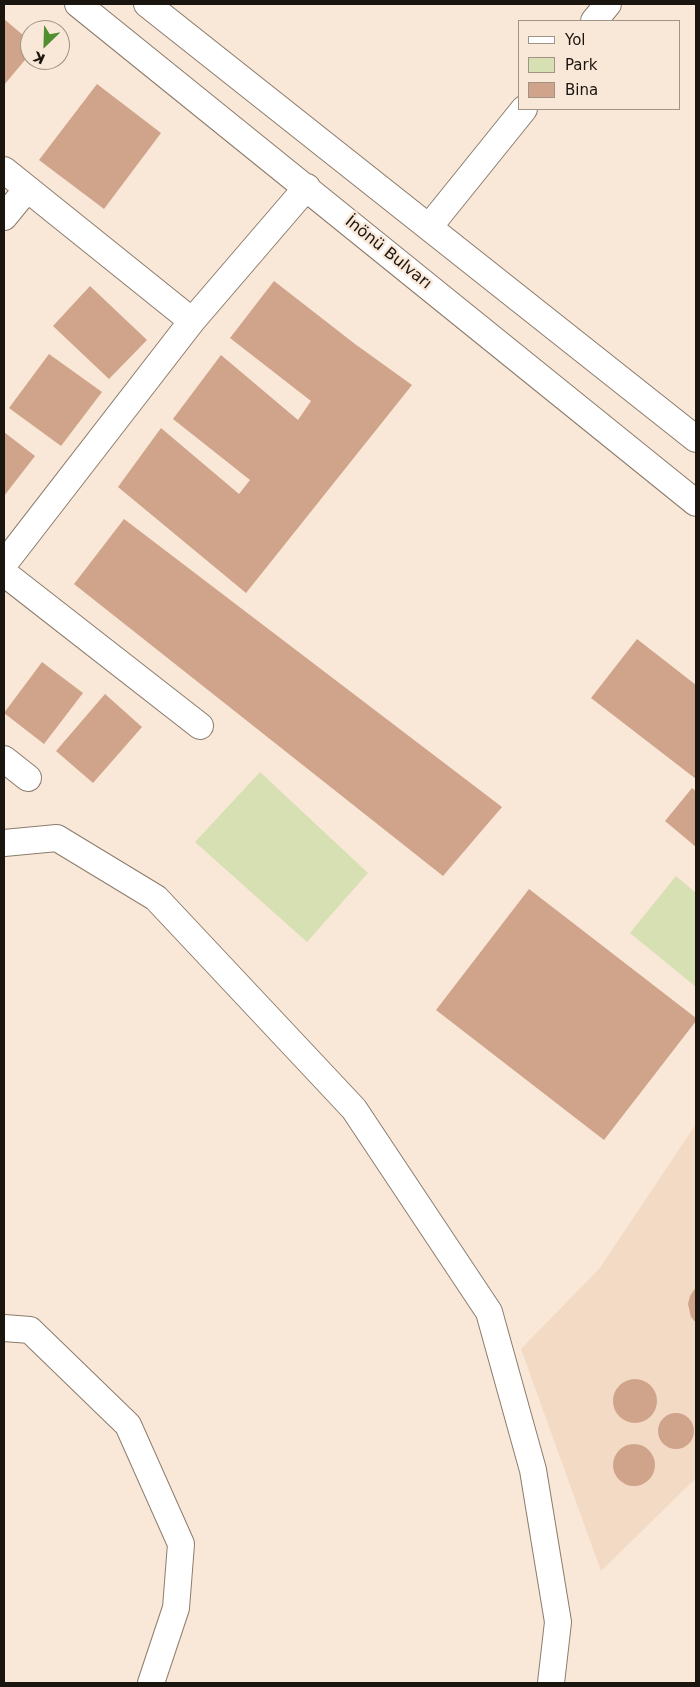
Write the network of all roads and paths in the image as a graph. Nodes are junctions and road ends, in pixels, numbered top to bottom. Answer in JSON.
{"nodes":[{"id":1,"x":78,"y":4,"type":"edge"},
{"id":2,"x":147,"y":4,"type":"edge"},
{"id":3,"x":608,"y":4,"type":"edge"},
{"id":4,"x":595,"y":20,"type":"edge"},
{"id":5,"x":523,"y":110,"type":"edge"},
{"id":6,"x":4,"y":170,"type":"edge"},
{"id":7,"x":307,"y":187,"type":"junction"},
{"id":8,"x":27,"y":189,"type":"junction"},
{"id":9,"x":4,"y":217,"type":"edge"},
{"id":10,"x":429,"y":228,"type":"junction"},
{"id":11,"x":192,"y":321,"type":"junction"},
{"id":12,"x":696,"y":439,"type":"edge"},
{"id":13,"x":696,"y":502,"type":"edge"},
{"id":14,"x":4,"y":564,"type":"edge"},
{"id":15,"x":4,"y":573,"type":"edge"},
{"id":16,"x":200,"y":726,"type":"dead end"},
{"id":17,"x":4,"y":759,"type":"edge"},
{"id":18,"x":28,"y":778,"type":"dead end"},
{"id":19,"x":4,"y":843,"type":"edge"},
{"id":20,"x":4,"y":1328,"type":"edge"},
{"id":21,"x":151,"y":1683,"type":"edge"},
{"id":22,"x":551,"y":1683,"type":"edge"}],
"edges":[{"from":1,"to":7,"type":"street","name":"İnönü Bulvarı"},
{"from":2,"to":10,"type":"street"},
{"from":3,"to":4,"type":"street"},
{"from":5,"to":10,"type":"street"},
{"from":6,"to":8,"type":"street"},
{"from":7,"to":11,"type":"street"},
{"from":7,"to":13,"type":"street","name":"İnönü Bulvarı"},
{"from":8,"to":9,"type":"street"},
{"from":8,"to":11,"type":"street"},
{"from":10,"to":12,"type":"street"},
{"from":11,"to":14,"type":"street"},
{"from":15,"to":16,"type":"street"},
{"from":17,"to":18,"type":"street"},
{"from":19,"to":22,"type":"street"},
{"from":20,"to":21,"type":"street"}]}
